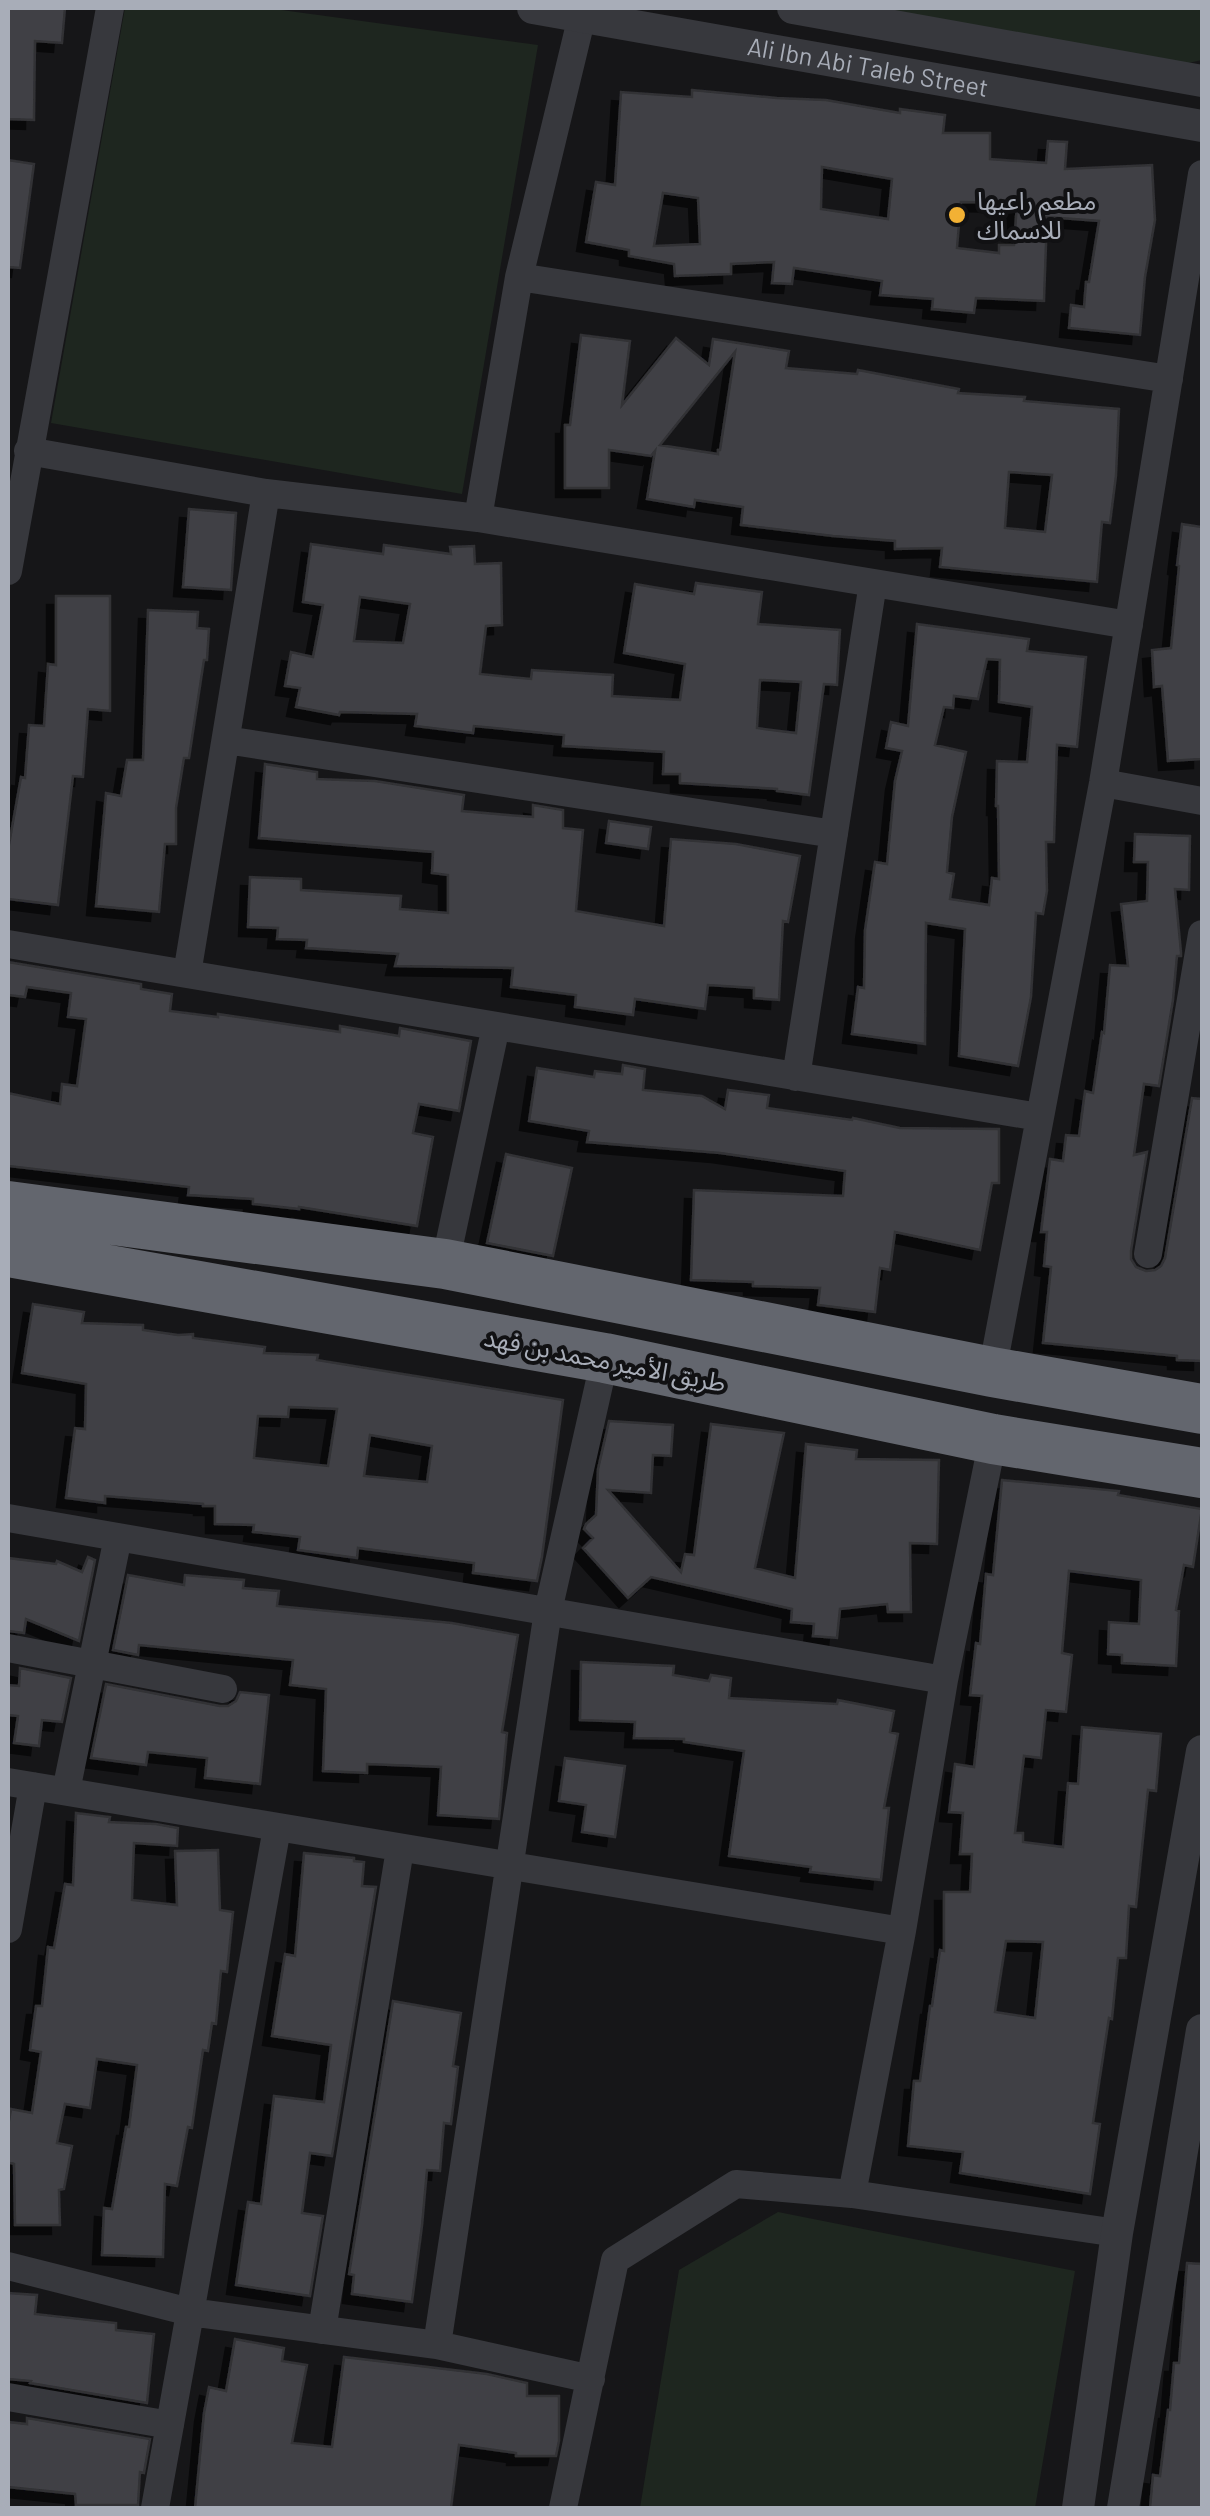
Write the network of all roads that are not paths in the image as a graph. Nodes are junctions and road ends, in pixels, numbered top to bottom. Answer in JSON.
{"nodes":[{"id":1,"x":110,"y":8,"type":"edge"},
{"id":2,"x":534,"y":8,"type":"edge"},
{"id":3,"x":793,"y":8,"type":"edge"},
{"id":4,"x":582,"y":16,"type":"junction"},
{"id":5,"x":1202,"y":81,"type":"edge"},
{"id":6,"x":1202,"y":126,"type":"edge"},
{"id":7,"x":1202,"y":174,"type":"edge"},
{"id":8,"x":519,"y":277,"type":"junction"},
{"id":9,"x":1169,"y":379,"type":"junction"},
{"id":10,"x":28,"y":451,"type":"junction"},
{"id":11,"x":266,"y":493,"type":"junction"},
{"id":12,"x":478,"y":518,"type":"junction"},
{"id":13,"x":10,"y":538,"type":"edge"},
{"id":14,"x":8,"y":571,"type":"edge"},
{"id":15,"x":873,"y":583,"type":"junction"},
{"id":16,"x":1129,"y":625,"type":"junction"},
{"id":17,"x":226,"y":740,"type":"junction"},
{"id":18,"x":1103,"y":783,"type":"junction"},
{"id":19,"x":1202,"y":801,"type":"edge"},
{"id":20,"x":834,"y":834,"type":"junction"},
{"id":21,"x":1202,"y":934,"type":"edge"},
{"id":22,"x":8,"y":944,"type":"edge"},
{"id":23,"x":188,"y":974,"type":"junction"},
{"id":24,"x":496,"y":1026,"type":"junction"},
{"id":25,"x":796,"y":1077,"type":"junction"},
{"id":26,"x":1039,"y":1117,"type":"junction"},
{"id":27,"x":8,"y":1206,"type":"edge"},
{"id":28,"x":8,"y":1252,"type":"edge"},
{"id":29,"x":1148,"y":1254,"type":"dead end"},
{"id":30,"x":445,"y":1264,"type":"junction"},
{"id":31,"x":605,"y":1358,"type":"junction"},
{"id":32,"x":992,"y":1372,"type":"junction"},
{"id":33,"x":1202,"y":1409,"type":"edge"},
{"id":34,"x":992,"y":1439,"type":"junction"},
{"id":35,"x":1202,"y":1472,"type":"edge"},
{"id":36,"x":8,"y":1518,"type":"edge"},
{"id":37,"x":118,"y":1537,"type":"junction"},
{"id":38,"x":548,"y":1612,"type":"junction"},
{"id":39,"x":8,"y":1648,"type":"edge"},
{"id":40,"x":92,"y":1664,"type":"junction"},
{"id":41,"x":944,"y":1680,"type":"junction"},
{"id":42,"x":223,"y":1689,"type":"dead end"},
{"id":43,"x":1202,"y":1751,"type":"edge"},
{"id":44,"x":20,"y":1784,"type":"edge"},
{"id":45,"x":66,"y":1792,"type":"junction"},
{"id":46,"x":277,"y":1828,"type":"junction"},
{"id":47,"x":400,"y":1848,"type":"junction"},
{"id":48,"x":509,"y":1866,"type":"junction"},
{"id":49,"x":8,"y":1929,"type":"edge"},
{"id":50,"x":902,"y":1931,"type":"junction"},
{"id":51,"x":1202,"y":2030,"type":"edge"},
{"id":52,"x":852,"y":2194,"type":"junction"},
{"id":53,"x":1117,"y":2233,"type":"junction"},
{"id":54,"x":8,"y":2266,"type":"edge"},
{"id":55,"x":190,"y":2312,"type":"junction"},
{"id":56,"x":322,"y":2330,"type":"junction"},
{"id":57,"x":437,"y":2345,"type":"junction"},
{"id":58,"x":591,"y":2379,"type":"junction"},
{"id":59,"x":8,"y":2397,"type":"edge"},
{"id":60,"x":170,"y":2425,"type":"junction"},
{"id":61,"x":155,"y":2508,"type":"edge"},
{"id":62,"x":563,"y":2508,"type":"edge"},
{"id":63,"x":1078,"y":2508,"type":"edge"},
{"id":64,"x":1123,"y":2508,"type":"edge"}],
"edges":[{"from":1,"to":10,"type":"street"},
{"from":2,"to":4,"type":"street","name":"Ali Ibn Abi Taleb Street"},
{"from":3,"to":5,"type":"street","name":"Ali Ibn Abi Taleb Street"},
{"from":4,"to":6,"type":"street","name":"Ali Ibn Abi Taleb Street"},
{"from":4,"to":8,"type":"street"},
{"from":7,"to":9,"type":"street"},
{"from":8,"to":9,"type":"street"},
{"from":8,"to":12,"type":"street"},
{"from":9,"to":16,"type":"street"},
{"from":10,"to":11,"type":"street"},
{"from":10,"to":13,"type":"street"},
{"from":11,"to":12,"type":"street"},
{"from":11,"to":17,"type":"street"},
{"from":12,"to":15,"type":"street"},
{"from":13,"to":14,"type":"street"},
{"from":15,"to":16,"type":"street"},
{"from":15,"to":20,"type":"street"},
{"from":16,"to":18,"type":"street"},
{"from":17,"to":20,"type":"street"},
{"from":17,"to":23,"type":"street"},
{"from":18,"to":19,"type":"street"},
{"from":18,"to":26,"type":"street"},
{"from":20,"to":25,"type":"street"},
{"from":21,"to":29,"type":"street"},
{"from":22,"to":23,"type":"street"},
{"from":23,"to":24,"type":"street"},
{"from":24,"to":25,"type":"street"},
{"from":24,"to":30,"type":"street"},
{"from":25,"to":26,"type":"street"},
{"from":26,"to":32,"type":"street"},
{"from":27,"to":30,"type":"highway"},
{"from":28,"to":31,"type":"highway","name":"طريق الأمير محمد بن فهد"},
{"from":30,"to":32,"type":"highway"},
{"from":31,"to":34,"type":"highway","name":"طريق الأمير محمد بن فهد"},
{"from":31,"to":38,"type":"street"},
{"from":32,"to":33,"type":"highway"},
{"from":34,"to":35,"type":"highway","name":"طريق الأمير محمد بن فهد"},
{"from":34,"to":41,"type":"street"},
{"from":36,"to":37,"type":"street"},
{"from":37,"to":38,"type":"street"},
{"from":37,"to":40,"type":"street"},
{"from":38,"to":41,"type":"street"},
{"from":38,"to":48,"type":"street"},
{"from":39,"to":40,"type":"street"},
{"from":40,"to":42,"type":"street"},
{"from":40,"to":45,"type":"street"},
{"from":41,"to":50,"type":"street"},
{"from":43,"to":53,"type":"street"},
{"from":44,"to":45,"type":"street"},
{"from":44,"to":49,"type":"street"},
{"from":45,"to":46,"type":"street"},
{"from":46,"to":47,"type":"street"},
{"from":46,"to":55,"type":"street"},
{"from":47,"to":48,"type":"street"},
{"from":47,"to":56,"type":"street"},
{"from":48,"to":50,"type":"street"},
{"from":48,"to":57,"type":"street"},
{"from":50,"to":52,"type":"street"},
{"from":51,"to":64,"type":"street"},
{"from":52,"to":53,"type":"street"},
{"from":52,"to":58,"type":"street"},
{"from":53,"to":63,"type":"street"},
{"from":54,"to":55,"type":"street"},
{"from":55,"to":56,"type":"street"},
{"from":55,"to":60,"type":"street"},
{"from":56,"to":57,"type":"street"},
{"from":57,"to":58,"type":"street"},
{"from":58,"to":62,"type":"street"},
{"from":59,"to":60,"type":"street"},
{"from":60,"to":61,"type":"street"}]}
